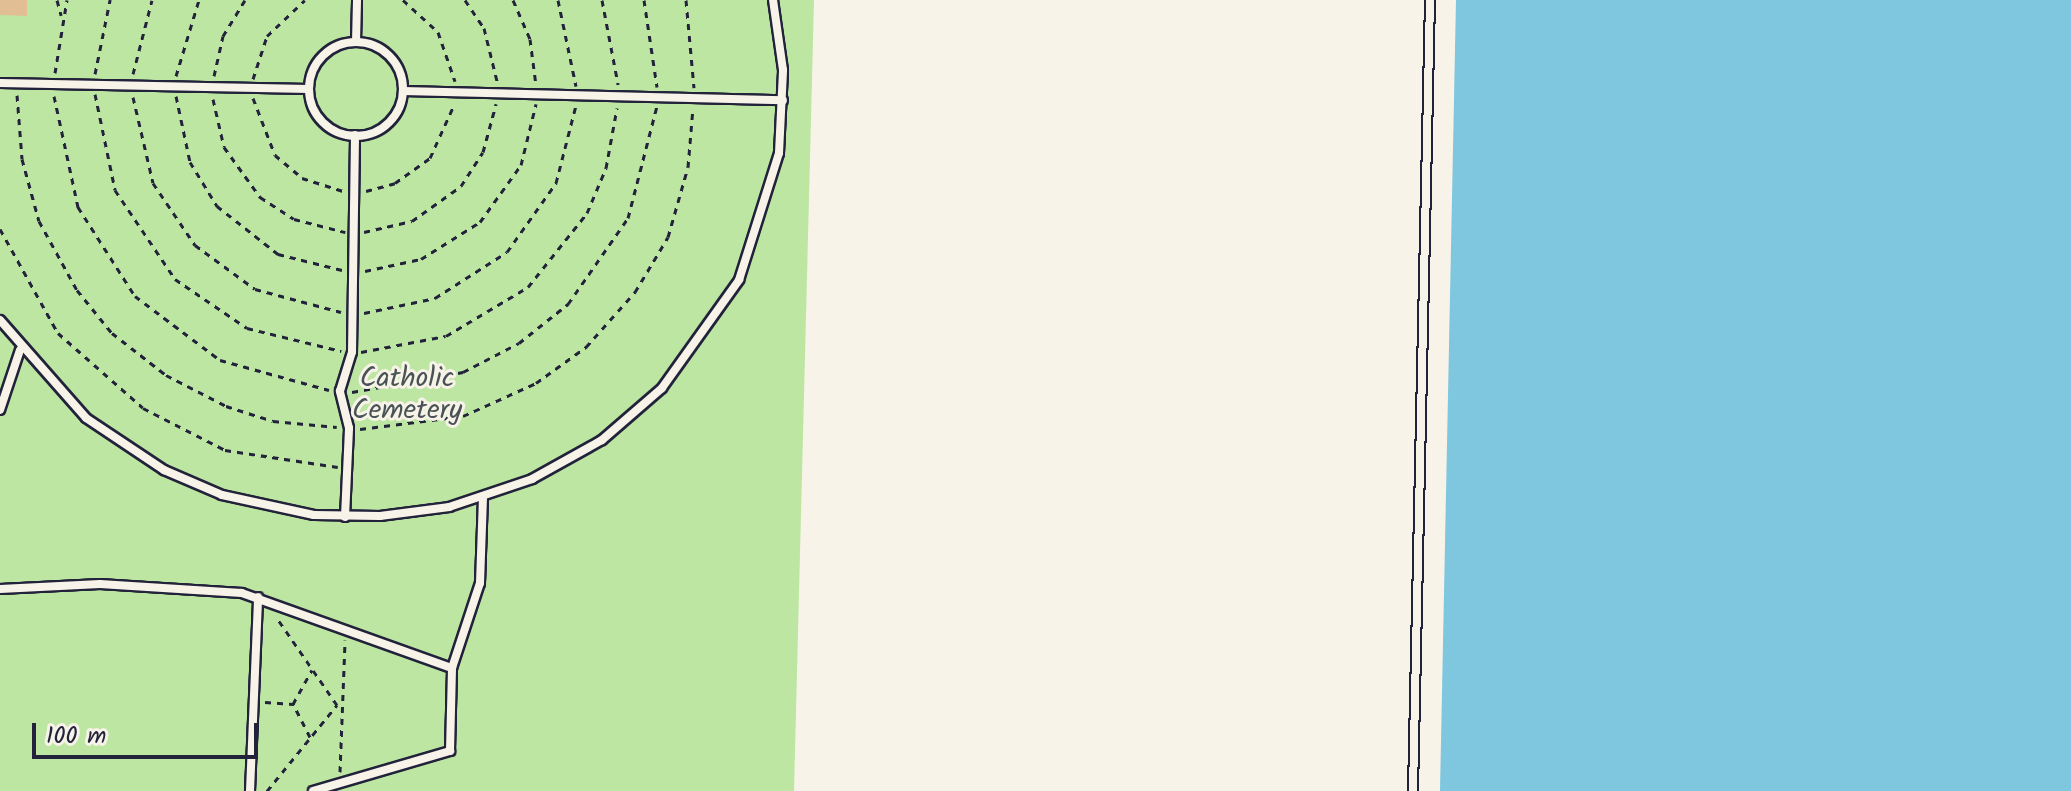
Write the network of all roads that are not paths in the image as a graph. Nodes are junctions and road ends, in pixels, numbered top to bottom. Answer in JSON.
{"nodes":[{"id":1,"x":357,"y":0,"type":"edge"},
{"id":2,"x":1430,"y":0,"type":"edge"},
{"id":3,"x":775,"y":3,"type":"edge"},
{"id":4,"x":356,"y":42,"type":"junction"},
{"id":5,"x":0,"y":83,"type":"edge"},
{"id":6,"x":309,"y":89,"type":"junction"},
{"id":7,"x":403,"y":91,"type":"junction"},
{"id":8,"x":783,"y":100,"type":"junction"},
{"id":9,"x":355,"y":135,"type":"junction"},
{"id":10,"x":0,"y":320,"type":"edge"},
{"id":11,"x":20,"y":350,"type":"junction"},
{"id":12,"x":0,"y":410,"type":"edge"},
{"id":13,"x":483,"y":498,"type":"junction"},
{"id":14,"x":345,"y":517,"type":"junction"},
{"id":15,"x":0,"y":589,"type":"edge"},
{"id":16,"x":261,"y":598,"type":"junction"},
{"id":17,"x":452,"y":668,"type":"junction"},
{"id":18,"x":250,"y":791,"type":"edge"},
{"id":19,"x":313,"y":791,"type":"edge"},
{"id":20,"x":1413,"y":791,"type":"edge"}],
"edges":[{"from":1,"to":4,"type":"lane"},
{"from":2,"to":20,"type":"lane"},
{"from":3,"to":8,"type":"lane"},
{"from":4,"to":6,"type":"lane"},
{"from":4,"to":7,"type":"lane"},
{"from":5,"to":6,"type":"lane"},
{"from":6,"to":9,"type":"lane"},
{"from":7,"to":8,"type":"lane"},
{"from":7,"to":9,"type":"lane"},
{"from":8,"to":13,"type":"lane"},
{"from":9,"to":14,"type":"lane"},
{"from":10,"to":11,"type":"lane"},
{"from":11,"to":12,"type":"lane"},
{"from":11,"to":14,"type":"lane"},
{"from":13,"to":14,"type":"lane"},
{"from":13,"to":17,"type":"lane"},
{"from":15,"to":16,"type":"lane"},
{"from":16,"to":17,"type":"lane"},
{"from":16,"to":18,"type":"lane"},
{"from":17,"to":19,"type":"lane"}]}
